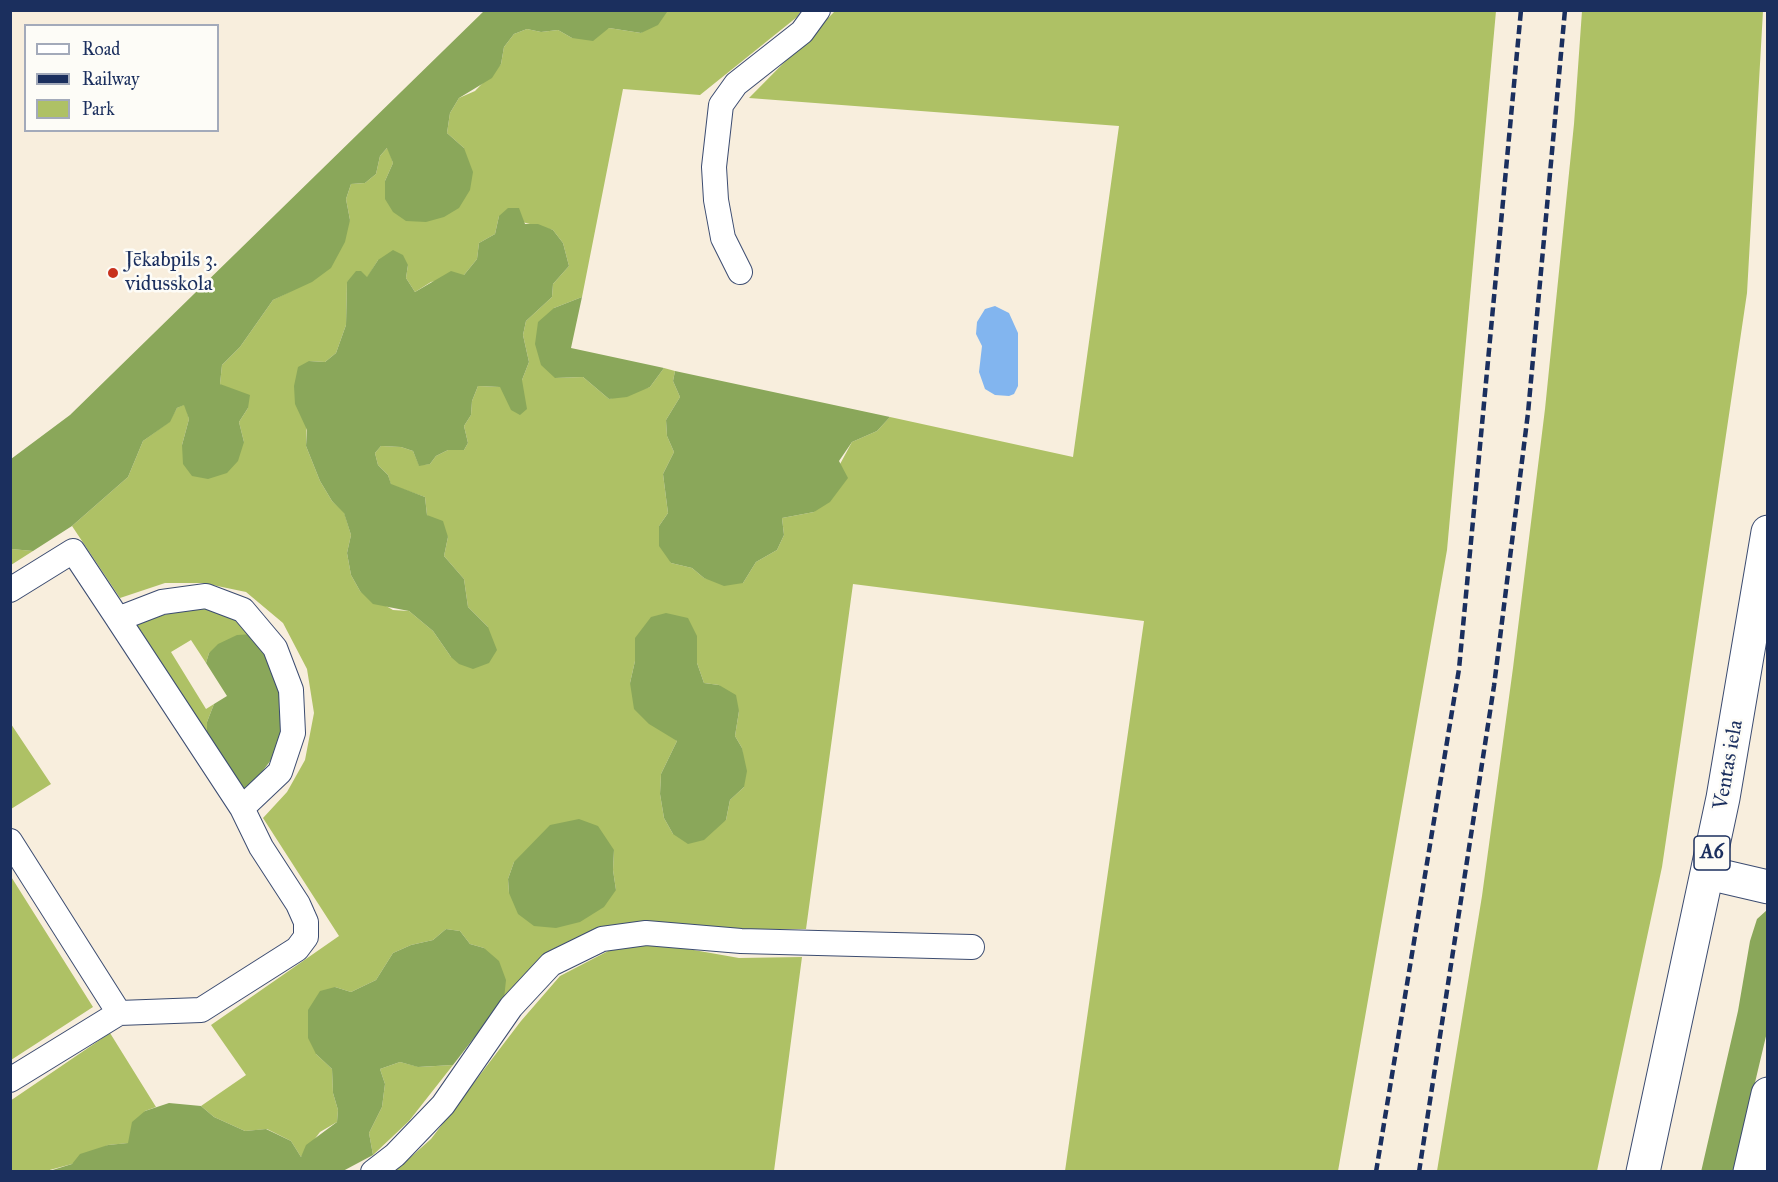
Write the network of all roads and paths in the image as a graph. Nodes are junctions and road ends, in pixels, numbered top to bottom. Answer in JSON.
{"nodes":[{"id":1,"x":818,"y":10,"type":"edge"},
{"id":2,"x":740,"y":272,"type":"dead end"},
{"id":3,"x":1767,"y":532,"type":"edge"},
{"id":4,"x":10,"y":590,"type":"edge"},
{"id":5,"x":118,"y":619,"type":"junction"},
{"id":6,"x":242,"y":808,"type":"junction"},
{"id":7,"x":10,"y":841,"type":"edge"},
{"id":8,"x":1708,"y":873,"type":"junction"},
{"id":9,"x":1767,"y":887,"type":"edge"},
{"id":10,"x":972,"y":947,"type":"dead end"},
{"id":11,"x":119,"y":1013,"type":"junction"},
{"id":12,"x":10,"y":1080,"type":"edge"},
{"id":13,"x":1767,"y":1094,"type":"edge"},
{"id":14,"x":373,"y":1172,"type":"edge"},
{"id":15,"x":1643,"y":1172,"type":"edge"},
{"id":16,"x":1750,"y":1172,"type":"edge"}],
"edges":[{"from":1,"to":2,"type":"lane"},
{"from":3,"to":8,"type":"main road","name":"Ventas iela","number":"A6"},
{"from":4,"to":5,"type":"lane"},
{"from":5,"to":6,"type":"lane"},
{"from":5,"to":6,"type":"lane"},
{"from":6,"to":11,"type":"lane"},
{"from":7,"to":11,"type":"lane"},
{"from":8,"to":9,"type":"main road"},
{"from":8,"to":15,"type":"main road","name":"Ventas iela","number":"A6"},
{"from":10,"to":14,"type":"lane"},
{"from":11,"to":12,"type":"lane"},
{"from":13,"to":16,"type":"main road"}]}
